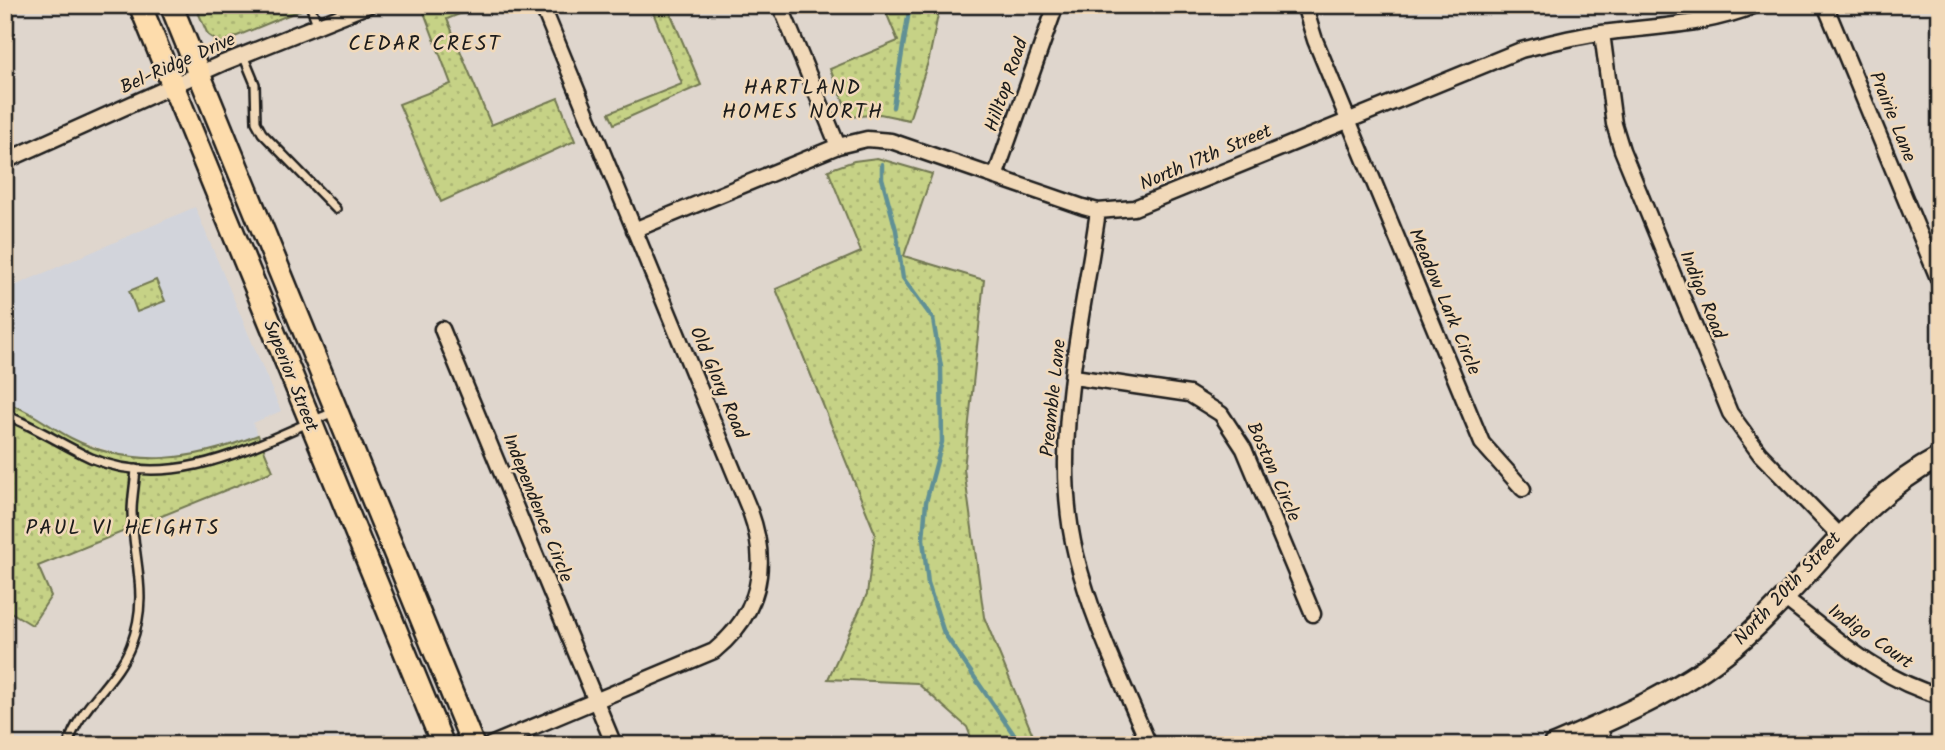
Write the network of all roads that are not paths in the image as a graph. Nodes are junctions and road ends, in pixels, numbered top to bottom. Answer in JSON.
{"nodes":[{"id":1,"x":141,"y":5,"type":"edge"},
{"id":2,"x":171,"y":5,"type":"edge"},
{"id":3,"x":310,"y":5,"type":"edge"},
{"id":4,"x":369,"y":5,"type":"edge"},
{"id":5,"x":542,"y":5,"type":"edge"},
{"id":6,"x":779,"y":5,"type":"edge"},
{"id":7,"x":1056,"y":5,"type":"edge"},
{"id":8,"x":1304,"y":5,"type":"edge"},
{"id":9,"x":1756,"y":5,"type":"edge"},
{"id":10,"x":1825,"y":5,"type":"edge"},
{"id":11,"x":317,"y":24,"type":"junction"},
{"id":12,"x":1602,"y":33,"type":"junction"},
{"id":13,"x":243,"y":55,"type":"junction"},
{"id":14,"x":200,"y":75,"type":"junction"},
{"id":15,"x":174,"y":87,"type":"junction"},
{"id":16,"x":1347,"y":119,"type":"junction"},
{"id":17,"x":838,"y":146,"type":"junction"},
{"id":18,"x":5,"y":161,"type":"edge"},
{"id":19,"x":996,"y":177,"type":"junction"},
{"id":20,"x":336,"y":209,"type":"dead end"},
{"id":21,"x":1098,"y":211,"type":"junction"},
{"id":22,"x":634,"y":230,"type":"junction"},
{"id":23,"x":1940,"y":283,"type":"edge"},
{"id":24,"x":442,"y":329,"type":"dead end"},
{"id":25,"x":1074,"y":377,"type":"junction"},
{"id":26,"x":337,"y":411,"type":"junction"},
{"id":27,"x":5,"y":415,"type":"edge"},
{"id":28,"x":309,"y":422,"type":"junction"},
{"id":29,"x":1940,"y":457,"type":"edge"},
{"id":30,"x":136,"y":469,"type":"junction"},
{"id":31,"x":1523,"y":489,"type":"dead end"},
{"id":32,"x":1839,"y":535,"type":"junction"},
{"id":33,"x":1784,"y":598,"type":"junction"},
{"id":34,"x":1313,"y":614,"type":"dead end"},
{"id":35,"x":1940,"y":696,"type":"edge"},
{"id":36,"x":596,"y":702,"type":"junction"},
{"id":37,"x":1598,"y":726,"type":"junction"},
{"id":38,"x":68,"y":745,"type":"edge"},
{"id":39,"x":443,"y":745,"type":"edge"},
{"id":40,"x":474,"y":745,"type":"edge"},
{"id":41,"x":491,"y":745,"type":"edge"},
{"id":42,"x":614,"y":745,"type":"edge"},
{"id":43,"x":1149,"y":745,"type":"edge"},
{"id":44,"x":1553,"y":745,"type":"edge"},
{"id":45,"x":1606,"y":745,"type":"edge"}],
"edges":[{"from":1,"to":15,"type":"main road","name":"Superior Street"},
{"from":2,"to":14,"type":"main road","name":"Superior Street"},
{"from":3,"to":11,"type":"lane"},
{"from":4,"to":11,"type":"street","name":"Bel-Ridge Drive"},
{"from":5,"to":22,"type":"street","name":"Old Glory Road"},
{"from":6,"to":17,"type":"street"},
{"from":7,"to":19,"type":"street","name":"Hilltop Road"},
{"from":8,"to":16,"type":"street","name":"Meadow Lark Circle"},
{"from":9,"to":12,"type":"street","name":"North 17th Street"},
{"from":10,"to":23,"type":"street","name":"Prairie Lane"},
{"from":11,"to":13,"type":"street","name":"Bel-Ridge Drive"},
{"from":12,"to":16,"type":"street","name":"North 17th Street"},
{"from":12,"to":32,"type":"street","name":"Indigo Road"},
{"from":13,"to":14,"type":"street","name":"Bel-Ridge Drive"},
{"from":13,"to":20,"type":"lane"},
{"from":14,"to":15,"type":"street","name":"Bel-Ridge Drive"},
{"from":14,"to":26,"type":"main road","name":"Superior Street"},
{"from":15,"to":18,"type":"street","name":"Bel-Ridge Drive"},
{"from":15,"to":28,"type":"main road","name":"Superior Street"},
{"from":16,"to":21,"type":"street","name":"North 17th Street"},
{"from":16,"to":31,"type":"street","name":"Meadow Lark Circle"},
{"from":17,"to":19,"type":"street","name":"North 17th Street"},
{"from":17,"to":22,"type":"street","name":"North 17th Street"},
{"from":19,"to":21,"type":"street","name":"North 17th Street"},
{"from":21,"to":25,"type":"street","name":"Preamble Lane"},
{"from":22,"to":36,"type":"street","name":"Old Glory Road"},
{"from":24,"to":36,"type":"street","name":"Independence Circle"},
{"from":25,"to":34,"type":"street","name":"Boston Circle"},
{"from":25,"to":43,"type":"street","name":"Preamble Lane"},
{"from":26,"to":28,"type":"lane"},
{"from":26,"to":40,"type":"main road","name":"Superior Street"},
{"from":27,"to":30,"type":"lane"},
{"from":28,"to":30,"type":"lane"},
{"from":28,"to":39,"type":"main road","name":"Superior Street"},
{"from":29,"to":32,"type":"street","name":"North 20th Street"},
{"from":30,"to":38,"type":"lane"},
{"from":32,"to":33,"type":"street","name":"North 20th Street"},
{"from":33,"to":35,"type":"street","name":"Indigo Court"},
{"from":33,"to":37,"type":"street","name":"North 20th Street"},
{"from":36,"to":41,"type":"street","name":"Old Glory Road"},
{"from":36,"to":42,"type":"street","name":"Independence Circle"},
{"from":37,"to":44,"type":"street","name":"North 20th Street"},
{"from":37,"to":45,"type":"street"}]}
